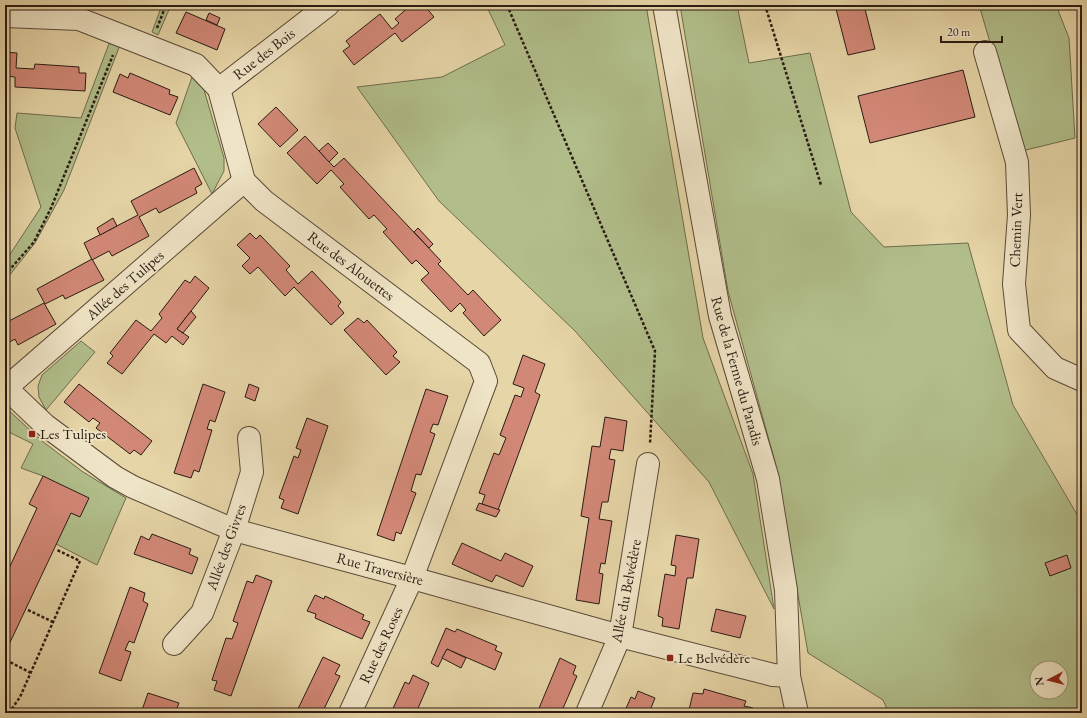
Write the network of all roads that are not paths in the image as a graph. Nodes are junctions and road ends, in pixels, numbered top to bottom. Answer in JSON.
{"nodes":[{"id":1,"x":328,"y":5,"type":"edge"},
{"id":2,"x":664,"y":5,"type":"edge"},
{"id":3,"x":79,"y":12,"type":"edge"},
{"id":4,"x":5,"y":16,"type":"edge"},
{"id":5,"x":985,"y":52,"type":"dead end"},
{"id":6,"x":219,"y":89,"type":"junction"},
{"id":7,"x":244,"y":181,"type":"junction"},
{"id":8,"x":1082,"y":380,"type":"edge"},
{"id":9,"x":6,"y":388,"type":"edge"},
{"id":10,"x":249,"y":438,"type":"dead end"},
{"id":11,"x":648,"y":464,"type":"road end"},
{"id":12,"x":234,"y":530,"type":"junction"},
{"id":13,"x":412,"y":578,"type":"junction"},
{"id":14,"x":620,"y":636,"type":"junction"},
{"id":15,"x":174,"y":644,"type":"dead end"},
{"id":16,"x":789,"y":676,"type":"junction"},
{"id":17,"x":350,"y":713,"type":"edge"},
{"id":18,"x":587,"y":713,"type":"edge"},
{"id":19,"x":797,"y":713,"type":"edge"}],
"edges":[{"from":1,"to":6,"type":"street","name":"Rue des Bois"},
{"from":2,"to":16,"type":"street","name":"Rue de la Ferme du Paradis"},
{"from":3,"to":4,"type":"street","name":"Rue des Alouettes"},
{"from":3,"to":6,"type":"street","name":"Rue des Alouettes"},
{"from":5,"to":8,"type":"street","name":"Chemin Vert"},
{"from":6,"to":7,"type":"street","name":"Rue des Alouettes"},
{"from":7,"to":9,"type":"street","name":"Allée des Tulipes"},
{"from":7,"to":13,"type":"street","name":"Rue des Alouettes"},
{"from":9,"to":12,"type":"street","name":"Rue Traversière"},
{"from":10,"to":12,"type":"street","name":"Allée des Givres"},
{"from":11,"to":14,"type":"street","name":"Allée du Belvédère"},
{"from":12,"to":13,"type":"street","name":"Rue Traversière"},
{"from":12,"to":15,"type":"street","name":"Allée des Givres"},
{"from":13,"to":14,"type":"street","name":"Rue Traversière"},
{"from":13,"to":17,"type":"street","name":"Rue des Roses"},
{"from":14,"to":16,"type":"street","name":"Rue Traversière"},
{"from":14,"to":18,"type":"street","name":"Allée du Belvédère"},
{"from":16,"to":19,"type":"street","name":"Rue de la Ferme du Paradis"}]}
